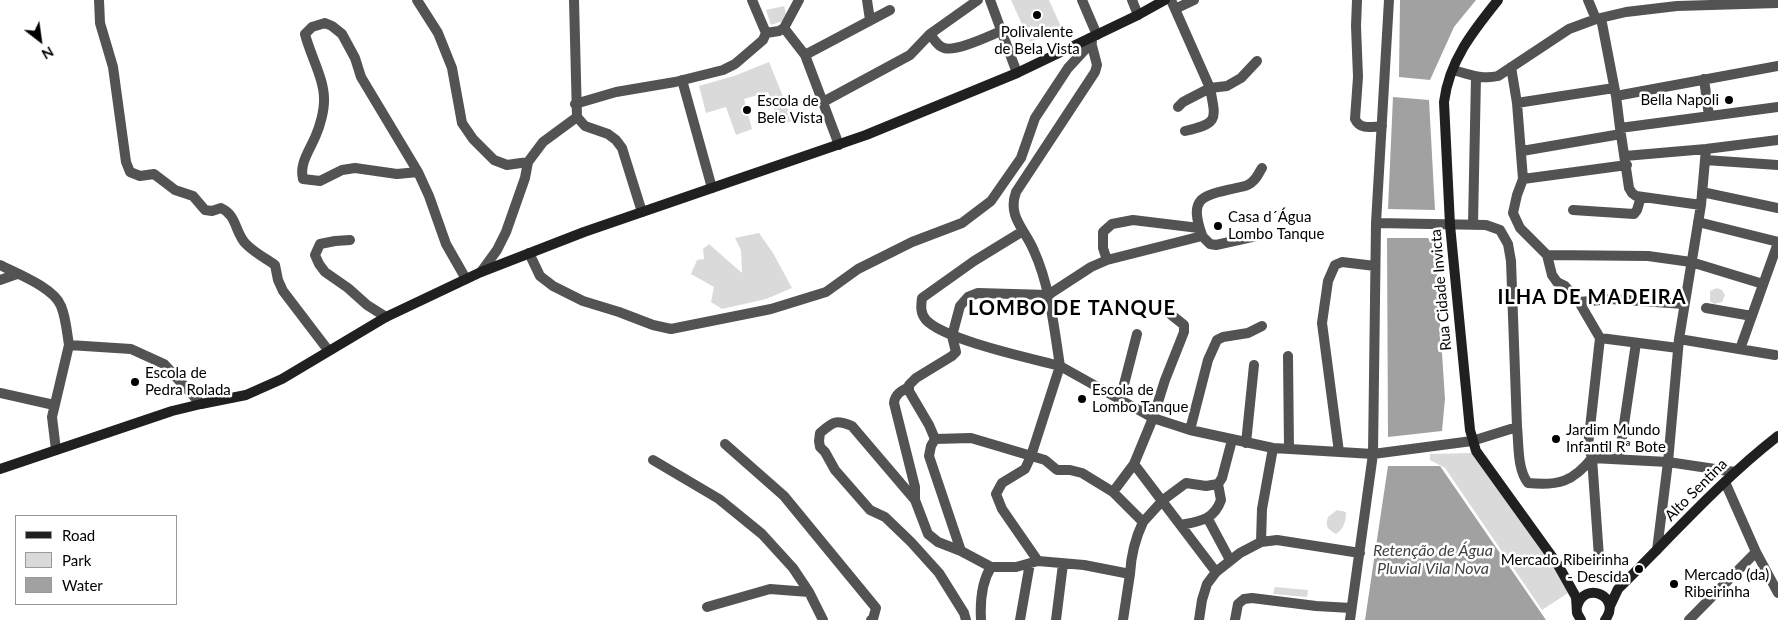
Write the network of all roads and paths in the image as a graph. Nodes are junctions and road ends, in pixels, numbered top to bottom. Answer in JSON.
{"nodes":[{"id":1,"x":99,"y":0,"type":"edge"},
{"id":2,"x":417,"y":0,"type":"edge"},
{"id":3,"x":574,"y":0,"type":"edge"},
{"id":4,"x":752,"y":0,"type":"edge"},
{"id":5,"x":799,"y":0,"type":"edge"},
{"id":6,"x":867,"y":0,"type":"edge"},
{"id":7,"x":978,"y":0,"type":"edge"},
{"id":8,"x":990,"y":0,"type":"edge"},
{"id":9,"x":1082,"y":0,"type":"edge"},
{"id":10,"x":1132,"y":0,"type":"edge"},
{"id":11,"x":1165,"y":0,"type":"edge"},
{"id":12,"x":1194,"y":0,"type":"edge"},
{"id":13,"x":1357,"y":0,"type":"edge"},
{"id":14,"x":1390,"y":0,"type":"edge"},
{"id":15,"x":1498,"y":0,"type":"edge"},
{"id":16,"x":1588,"y":0,"type":"edge"},
{"id":17,"x":1728,"y":2,"type":"edge"},
{"id":18,"x":1778,"y":3,"type":"edge"},
{"id":19,"x":1173,"y":4,"type":"edge"},
{"id":20,"x":890,"y":10,"type":"dead end"},
{"id":21,"x":1138,"y":15,"type":"junction"},
{"id":22,"x":1598,"y":18,"type":"junction"},
{"id":23,"x":870,"y":20,"type":"junction"},
{"id":24,"x":784,"y":28,"type":"junction"},
{"id":25,"x":1002,"y":31,"type":"junction"},
{"id":26,"x":766,"y":33,"type":"junction"},
{"id":27,"x":930,"y":34,"type":"junction"},
{"id":28,"x":1093,"y":38,"type":"junction"},
{"id":29,"x":805,"y":54,"type":"junction"},
{"id":30,"x":1257,"y":61,"type":"dead end"},
{"id":31,"x":1778,"y":66,"type":"edge"},
{"id":32,"x":1511,"y":67,"type":"junction"},
{"id":33,"x":1453,"y":70,"type":"junction"},
{"id":34,"x":1017,"y":73,"type":"junction"},
{"id":35,"x":1476,"y":77,"type":"junction"},
{"id":36,"x":1704,"y":79,"type":"junction"},
{"id":37,"x":682,"y":80,"type":"junction"},
{"id":38,"x":1210,"y":88,"type":"junction"},
{"id":39,"x":1615,"y":92,"type":"junction"},
{"id":40,"x":823,"y":102,"type":"junction"},
{"id":41,"x":1518,"y":103,"type":"junction"},
{"id":42,"x":575,"y":104,"type":"junction"},
{"id":43,"x":1178,"y":107,"type":"dead end"},
{"id":44,"x":1778,"y":107,"type":"edge"},
{"id":45,"x":1709,"y":116,"type":"junction"},
{"id":46,"x":577,"y":117,"type":"junction"},
{"id":47,"x":1382,"y":126,"type":"junction"},
{"id":48,"x":1185,"y":131,"type":"dead end"},
{"id":49,"x":1620,"y":131,"type":"junction"},
{"id":50,"x":1778,"y":140,"type":"edge"},
{"id":51,"x":839,"y":145,"type":"junction"},
{"id":52,"x":1522,"y":151,"type":"junction"},
{"id":53,"x":1706,"y":155,"type":"junction"},
{"id":54,"x":1626,"y":160,"type":"junction"},
{"id":55,"x":528,"y":162,"type":"junction"},
{"id":56,"x":1778,"y":165,"type":"edge"},
{"id":57,"x":1262,"y":168,"type":"dead end"},
{"id":58,"x":418,"y":172,"type":"junction"},
{"id":59,"x":1523,"y":180,"type":"junction"},
{"id":60,"x":712,"y":188,"type":"junction"},
{"id":61,"x":1702,"y":192,"type":"junction"},
{"id":62,"x":1641,"y":197,"type":"junction"},
{"id":63,"x":1701,"y":205,"type":"junction"},
{"id":64,"x":1778,"y":208,"type":"edge"},
{"id":65,"x":1573,"y":210,"type":"dead end"},
{"id":66,"x":642,"y":212,"type":"junction"},
{"id":67,"x":1698,"y":222,"type":"junction"},
{"id":68,"x":1376,"y":223,"type":"junction"},
{"id":69,"x":1473,"y":224,"type":"junction"},
{"id":70,"x":1450,"y":225,"type":"junction"},
{"id":71,"x":1024,"y":231,"type":"junction"},
{"id":72,"x":1201,"y":232,"type":"junction"},
{"id":73,"x":1261,"y":236,"type":"dead end"},
{"id":74,"x":350,"y":240,"type":"dead end"},
{"id":75,"x":1778,"y":243,"type":"edge"},
{"id":76,"x":529,"y":253,"type":"junction"},
{"id":77,"x":1547,"y":255,"type":"junction"},
{"id":78,"x":1107,"y":260,"type":"junction"},
{"id":79,"x":1691,"y":262,"type":"junction"},
{"id":80,"x":0,"y":265,"type":"edge"},
{"id":81,"x":1375,"y":266,"type":"junction"},
{"id":82,"x":481,"y":272,"type":"junction"},
{"id":83,"x":17,"y":274,"type":"junction"},
{"id":84,"x":466,"y":279,"type":"junction"},
{"id":85,"x":0,"y":280,"type":"edge"},
{"id":86,"x":1763,"y":284,"type":"junction"},
{"id":87,"x":1048,"y":295,"type":"junction"},
{"id":88,"x":1579,"y":302,"type":"junction"},
{"id":89,"x":1684,"y":304,"type":"junction"},
{"id":90,"x":1706,"y":308,"type":"dead end"},
{"id":91,"x":1164,"y":309,"type":"dead end"},
{"id":92,"x":1752,"y":316,"type":"junction"},
{"id":93,"x":386,"y":317,"type":"junction"},
{"id":94,"x":1262,"y":326,"type":"dead end"},
{"id":95,"x":1137,"y":334,"type":"dead end"},
{"id":96,"x":952,"y":336,"type":"junction"},
{"id":97,"x":1600,"y":338,"type":"junction"},
{"id":98,"x":1636,"y":343,"type":"junction"},
{"id":99,"x":1678,"y":344,"type":"junction"},
{"id":100,"x":69,"y":345,"type":"junction"},
{"id":101,"x":1740,"y":349,"type":"junction"},
{"id":102,"x":328,"y":350,"type":"junction"},
{"id":103,"x":1777,"y":353,"type":"edge"},
{"id":104,"x":1288,"y":356,"type":"dead end"},
{"id":105,"x":1254,"y":365,"type":"dead end"},
{"id":106,"x":1060,"y":366,"type":"junction"},
{"id":107,"x":909,"y":387,"type":"junction"},
{"id":108,"x":0,"y":393,"type":"edge"},
{"id":109,"x":1120,"y":400,"type":"junction"},
{"id":110,"x":201,"y":404,"type":"junction"},
{"id":111,"x":54,"y":405,"type":"junction"},
{"id":112,"x":1153,"y":418,"type":"junction"},
{"id":113,"x":1517,"y":427,"type":"junction"},
{"id":114,"x":1190,"y":430,"type":"junction"},
{"id":115,"x":1778,"y":436,"type":"edge"},
{"id":116,"x":935,"y":439,"type":"junction"},
{"id":117,"x":1232,"y":440,"type":"junction"},
{"id":118,"x":1472,"y":441,"type":"junction"},
{"id":119,"x":1246,"y":443,"type":"junction"},
{"id":120,"x":726,"y":444,"type":"dead end"},
{"id":121,"x":1273,"y":448,"type":"junction"},
{"id":122,"x":1289,"y":449,"type":"junction"},
{"id":123,"x":56,"y":450,"type":"junction"},
{"id":124,"x":1339,"y":452,"type":"junction"},
{"id":125,"x":1373,"y":454,"type":"junction"},
{"id":126,"x":1031,"y":456,"type":"junction"},
{"id":127,"x":1592,"y":458,"type":"junction"},
{"id":128,"x":1618,"y":458,"type":"junction"},
{"id":129,"x":653,"y":460,"type":"dead end"},
{"id":130,"x":1668,"y":462,"type":"junction"},
{"id":131,"x":1134,"y":464,"type":"junction"},
{"id":132,"x":0,"y":469,"type":"edge"},
{"id":133,"x":1735,"y":472,"type":"junction"},
{"id":134,"x":1725,"y":482,"type":"junction"},
{"id":135,"x":1218,"y":484,"type":"junction"},
{"id":136,"x":1113,"y":492,"type":"junction"},
{"id":137,"x":915,"y":500,"type":"junction"},
{"id":138,"x":1163,"y":500,"type":"junction"},
{"id":139,"x":1208,"y":519,"type":"junction"},
{"id":140,"x":1143,"y":522,"type":"junction"},
{"id":141,"x":1181,"y":525,"type":"junction"},
{"id":142,"x":1261,"y":542,"type":"junction"},
{"id":143,"x":1657,"y":550,"type":"junction"},
{"id":144,"x":962,"y":552,"type":"junction"},
{"id":145,"x":1756,"y":552,"type":"junction"},
{"id":146,"x":1360,"y":553,"type":"junction"},
{"id":147,"x":1600,"y":557,"type":"dead end"},
{"id":148,"x":1230,"y":560,"type":"junction"},
{"id":149,"x":1034,"y":562,"type":"junction"},
{"id":150,"x":1063,"y":564,"type":"junction"},
{"id":151,"x":1558,"y":565,"type":"junction"},
{"id":152,"x":990,"y":567,"type":"junction"},
{"id":153,"x":1638,"y":569,"type":"junction"},
{"id":154,"x":1216,"y":572,"type":"junction"},
{"id":155,"x":1130,"y":574,"type":"junction"},
{"id":156,"x":809,"y":592,"type":"junction"},
{"id":157,"x":1595,"y":593,"type":"junction"},
{"id":158,"x":1778,"y":594,"type":"edge"},
{"id":159,"x":707,"y":607,"type":"dead end"},
{"id":160,"x":1351,"y":608,"type":"junction"},
{"id":161,"x":1608,"y":612,"type":"edge"},
{"id":162,"x":1578,"y":615,"type":"edge"},
{"id":163,"x":823,"y":620,"type":"edge"},
{"id":164,"x":871,"y":620,"type":"edge"},
{"id":165,"x":966,"y":620,"type":"edge"},
{"id":166,"x":981,"y":620,"type":"edge"},
{"id":167,"x":1020,"y":620,"type":"edge"},
{"id":168,"x":1056,"y":620,"type":"edge"},
{"id":169,"x":1123,"y":620,"type":"edge"},
{"id":170,"x":1199,"y":620,"type":"edge"},
{"id":171,"x":1235,"y":620,"type":"edge"},
{"id":172,"x":1350,"y":620,"type":"edge"},
{"id":173,"x":1617,"y":620,"type":"edge"},
{"id":174,"x":1689,"y":620,"type":"edge"}],
"edges":[{"from":1,"to":102,"type":"street"},
{"from":2,"to":55,"type":"street"},
{"from":3,"to":42,"type":"street"},
{"from":4,"to":26,"type":"street"},
{"from":5,"to":24,"type":"street"},
{"from":6,"to":23,"type":"street"},
{"from":7,"to":27,"type":"street"},
{"from":8,"to":25,"type":"street"},
{"from":9,"to":28,"type":"street"},
{"from":10,"to":21,"type":"street"},
{"from":11,"to":21,"type":"main road"},
{"from":12,"to":19,"type":"street"},
{"from":13,"to":47,"type":"street"},
{"from":14,"to":47,"type":"street"},
{"from":15,"to":33,"type":"main road","name":"Rua Cidade Invicta"},
{"from":16,"to":22,"type":"street"},
{"from":17,"to":18,"type":"street"},
{"from":17,"to":22,"type":"street"},
{"from":19,"to":38,"type":"street"},
{"from":20,"to":23,"type":"street"},
{"from":21,"to":28,"type":"main road"},
{"from":22,"to":32,"type":"street"},
{"from":22,"to":39,"type":"street"},
{"from":23,"to":29,"type":"street"},
{"from":24,"to":26,"type":"street"},
{"from":24,"to":29,"type":"street"},
{"from":25,"to":27,"type":"street"},
{"from":25,"to":34,"type":"street"},
{"from":26,"to":37,"type":"street"},
{"from":27,"to":40,"type":"street"},
{"from":28,"to":34,"type":"main road"},
{"from":28,"to":71,"type":"street"},
{"from":28,"to":76,"type":"street"},
{"from":29,"to":40,"type":"street"},
{"from":30,"to":38,"type":"street"},
{"from":31,"to":36,"type":"street"},
{"from":32,"to":35,"type":"street"},
{"from":32,"to":41,"type":"street"},
{"from":33,"to":35,"type":"street"},
{"from":33,"to":70,"type":"main road","name":"Rua Cidade Invicta"},
{"from":34,"to":51,"type":"main road"},
{"from":35,"to":69,"type":"street"},
{"from":36,"to":39,"type":"street"},
{"from":36,"to":45,"type":"street"},
{"from":37,"to":42,"type":"street"},
{"from":37,"to":60,"type":"street"},
{"from":38,"to":43,"type":"street"},
{"from":38,"to":48,"type":"street"},
{"from":39,"to":41,"type":"street"},
{"from":39,"to":49,"type":"street"},
{"from":40,"to":51,"type":"street"},
{"from":41,"to":52,"type":"street"},
{"from":42,"to":46,"type":"street"},
{"from":44,"to":45,"type":"street"},
{"from":45,"to":49,"type":"street"},
{"from":46,"to":55,"type":"street"},
{"from":46,"to":66,"type":"street"},
{"from":47,"to":68,"type":"street"},
{"from":49,"to":52,"type":"street"},
{"from":49,"to":54,"type":"street"},
{"from":50,"to":53,"type":"street"},
{"from":51,"to":60,"type":"main road"},
{"from":52,"to":59,"type":"street"},
{"from":53,"to":54,"type":"street"},
{"from":53,"to":56,"type":"street"},
{"from":53,"to":61,"type":"street"},
{"from":54,"to":59,"type":"street"},
{"from":54,"to":62,"type":"street"},
{"from":55,"to":82,"type":"street"},
{"from":57,"to":72,"type":"street"},
{"from":58,"to":58,"type":"street"},
{"from":58,"to":84,"type":"street"},
{"from":59,"to":77,"type":"street"},
{"from":60,"to":66,"type":"main road"},
{"from":61,"to":63,"type":"street"},
{"from":61,"to":64,"type":"street"},
{"from":62,"to":63,"type":"street"},
{"from":62,"to":65,"type":"street"},
{"from":63,"to":67,"type":"street"},
{"from":66,"to":76,"type":"main road"},
{"from":67,"to":75,"type":"street"},
{"from":67,"to":79,"type":"street"},
{"from":68,"to":70,"type":"street"},
{"from":68,"to":81,"type":"street"},
{"from":69,"to":70,"type":"street"},
{"from":69,"to":113,"type":"street"},
{"from":70,"to":118,"type":"main road","name":"Rua Cidade Invicta"},
{"from":71,"to":87,"type":"street"},
{"from":71,"to":96,"type":"street"},
{"from":72,"to":73,"type":"street"},
{"from":72,"to":78,"type":"street"},
{"from":72,"to":78,"type":"street"},
{"from":74,"to":93,"type":"street"},
{"from":75,"to":86,"type":"street"},
{"from":76,"to":82,"type":"main road"},
{"from":77,"to":79,"type":"street"},
{"from":77,"to":88,"type":"street"},
{"from":78,"to":87,"type":"street"},
{"from":79,"to":86,"type":"street"},
{"from":79,"to":89,"type":"street"},
{"from":80,"to":83,"type":"street"},
{"from":81,"to":124,"type":"street"},
{"from":81,"to":125,"type":"street"},
{"from":82,"to":84,"type":"main road"},
{"from":83,"to":85,"type":"street"},
{"from":83,"to":100,"type":"street"},
{"from":84,"to":93,"type":"main road"},
{"from":86,"to":92,"type":"street"},
{"from":87,"to":96,"type":"street"},
{"from":87,"to":106,"type":"street"},
{"from":88,"to":89,"type":"street"},
{"from":88,"to":97,"type":"street"},
{"from":89,"to":99,"type":"street"},
{"from":90,"to":92,"type":"street"},
{"from":91,"to":112,"type":"street"},
{"from":92,"to":101,"type":"street"},
{"from":93,"to":102,"type":"main road"},
{"from":94,"to":114,"type":"street"},
{"from":95,"to":109,"type":"street"},
{"from":96,"to":106,"type":"street"},
{"from":96,"to":107,"type":"street"},
{"from":97,"to":98,"type":"street"},
{"from":97,"to":127,"type":"street"},
{"from":98,"to":99,"type":"street"},
{"from":98,"to":128,"type":"street"},
{"from":99,"to":101,"type":"street"},
{"from":99,"to":130,"type":"street"},
{"from":100,"to":110,"type":"street"},
{"from":100,"to":111,"type":"street"},
{"from":101,"to":103,"type":"street"},
{"from":102,"to":110,"type":"main road"},
{"from":104,"to":122,"type":"street"},
{"from":105,"to":119,"type":"street"},
{"from":106,"to":109,"type":"street"},
{"from":106,"to":126,"type":"street"},
{"from":107,"to":116,"type":"street"},
{"from":107,"to":137,"type":"street"},
{"from":108,"to":111,"type":"street"},
{"from":109,"to":112,"type":"street"},
{"from":110,"to":123,"type":"main road"},
{"from":111,"to":123,"type":"street"},
{"from":112,"to":114,"type":"street"},
{"from":112,"to":131,"type":"street"},
{"from":113,"to":118,"type":"street"},
{"from":113,"to":127,"type":"street"},
{"from":114,"to":117,"type":"street"},
{"from":115,"to":133,"type":"main road","name":"Alto Sentina"},
{"from":116,"to":126,"type":"street"},
{"from":116,"to":144,"type":"street"},
{"from":117,"to":119,"type":"street"},
{"from":117,"to":135,"type":"street"},
{"from":118,"to":125,"type":"street"},
{"from":118,"to":151,"type":"main road","name":"Rua Cidade Invicta"},
{"from":119,"to":121,"type":"street"},
{"from":120,"to":164,"type":"street"},
{"from":121,"to":122,"type":"street"},
{"from":121,"to":142,"type":"street"},
{"from":122,"to":124,"type":"street"},
{"from":123,"to":132,"type":"main road"},
{"from":124,"to":125,"type":"street"},
{"from":125,"to":146,"type":"street"},
{"from":126,"to":136,"type":"street"},
{"from":126,"to":149,"type":"street"},
{"from":127,"to":128,"type":"street"},
{"from":127,"to":147,"type":"street"},
{"from":128,"to":130,"type":"street"},
{"from":129,"to":156,"type":"street"},
{"from":130,"to":133,"type":"street"},
{"from":130,"to":143,"type":"street"},
{"from":131,"to":136,"type":"street"},
{"from":131,"to":138,"type":"street"},
{"from":133,"to":134,"type":"main road","name":"Alto Sentina"},
{"from":134,"to":143,"type":"main road","name":"Alto Sentina"},
{"from":134,"to":145,"type":"street"},
{"from":135,"to":138,"type":"street"},
{"from":135,"to":139,"type":"street"},
{"from":136,"to":140,"type":"street"},
{"from":137,"to":144,"type":"street"},
{"from":137,"to":165,"type":"street"},
{"from":138,"to":140,"type":"street"},
{"from":138,"to":141,"type":"street"},
{"from":139,"to":141,"type":"street"},
{"from":139,"to":148,"type":"street"},
{"from":140,"to":155,"type":"street"},
{"from":141,"to":154,"type":"street"},
{"from":142,"to":146,"type":"street"},
{"from":142,"to":148,"type":"street"},
{"from":143,"to":153,"type":"main road","name":"Alto Sentina"},
{"from":144,"to":152,"type":"street"},
{"from":145,"to":158,"type":"street"},
{"from":145,"to":174,"type":"street"},
{"from":146,"to":160,"type":"street"},
{"from":148,"to":154,"type":"street"},
{"from":149,"to":150,"type":"street"},
{"from":149,"to":152,"type":"street"},
{"from":149,"to":167,"type":"street"},
{"from":150,"to":155,"type":"street"},
{"from":150,"to":168,"type":"street"},
{"from":151,"to":157,"type":"main road","name":"Rua Cidade Invicta"},
{"from":151,"to":162,"type":"main road","name":"Rua Cidade Invicta"},
{"from":152,"to":166,"type":"street"},
{"from":153,"to":157,"type":"main road","name":"Alto Sentina"},
{"from":153,"to":161,"type":"main road","name":"Alto Sentina"},
{"from":154,"to":170,"type":"street"},
{"from":155,"to":169,"type":"street"},
{"from":156,"to":159,"type":"street"},
{"from":156,"to":163,"type":"street"},
{"from":157,"to":161,"type":"main road","name":"Rua Cidade Invicta"},
{"from":157,"to":162,"type":"main road"},
{"from":160,"to":171,"type":"street"},
{"from":160,"to":172,"type":"street"},
{"from":161,"to":173,"type":"main road","name":"Rua Cidade Invicta"}]}
